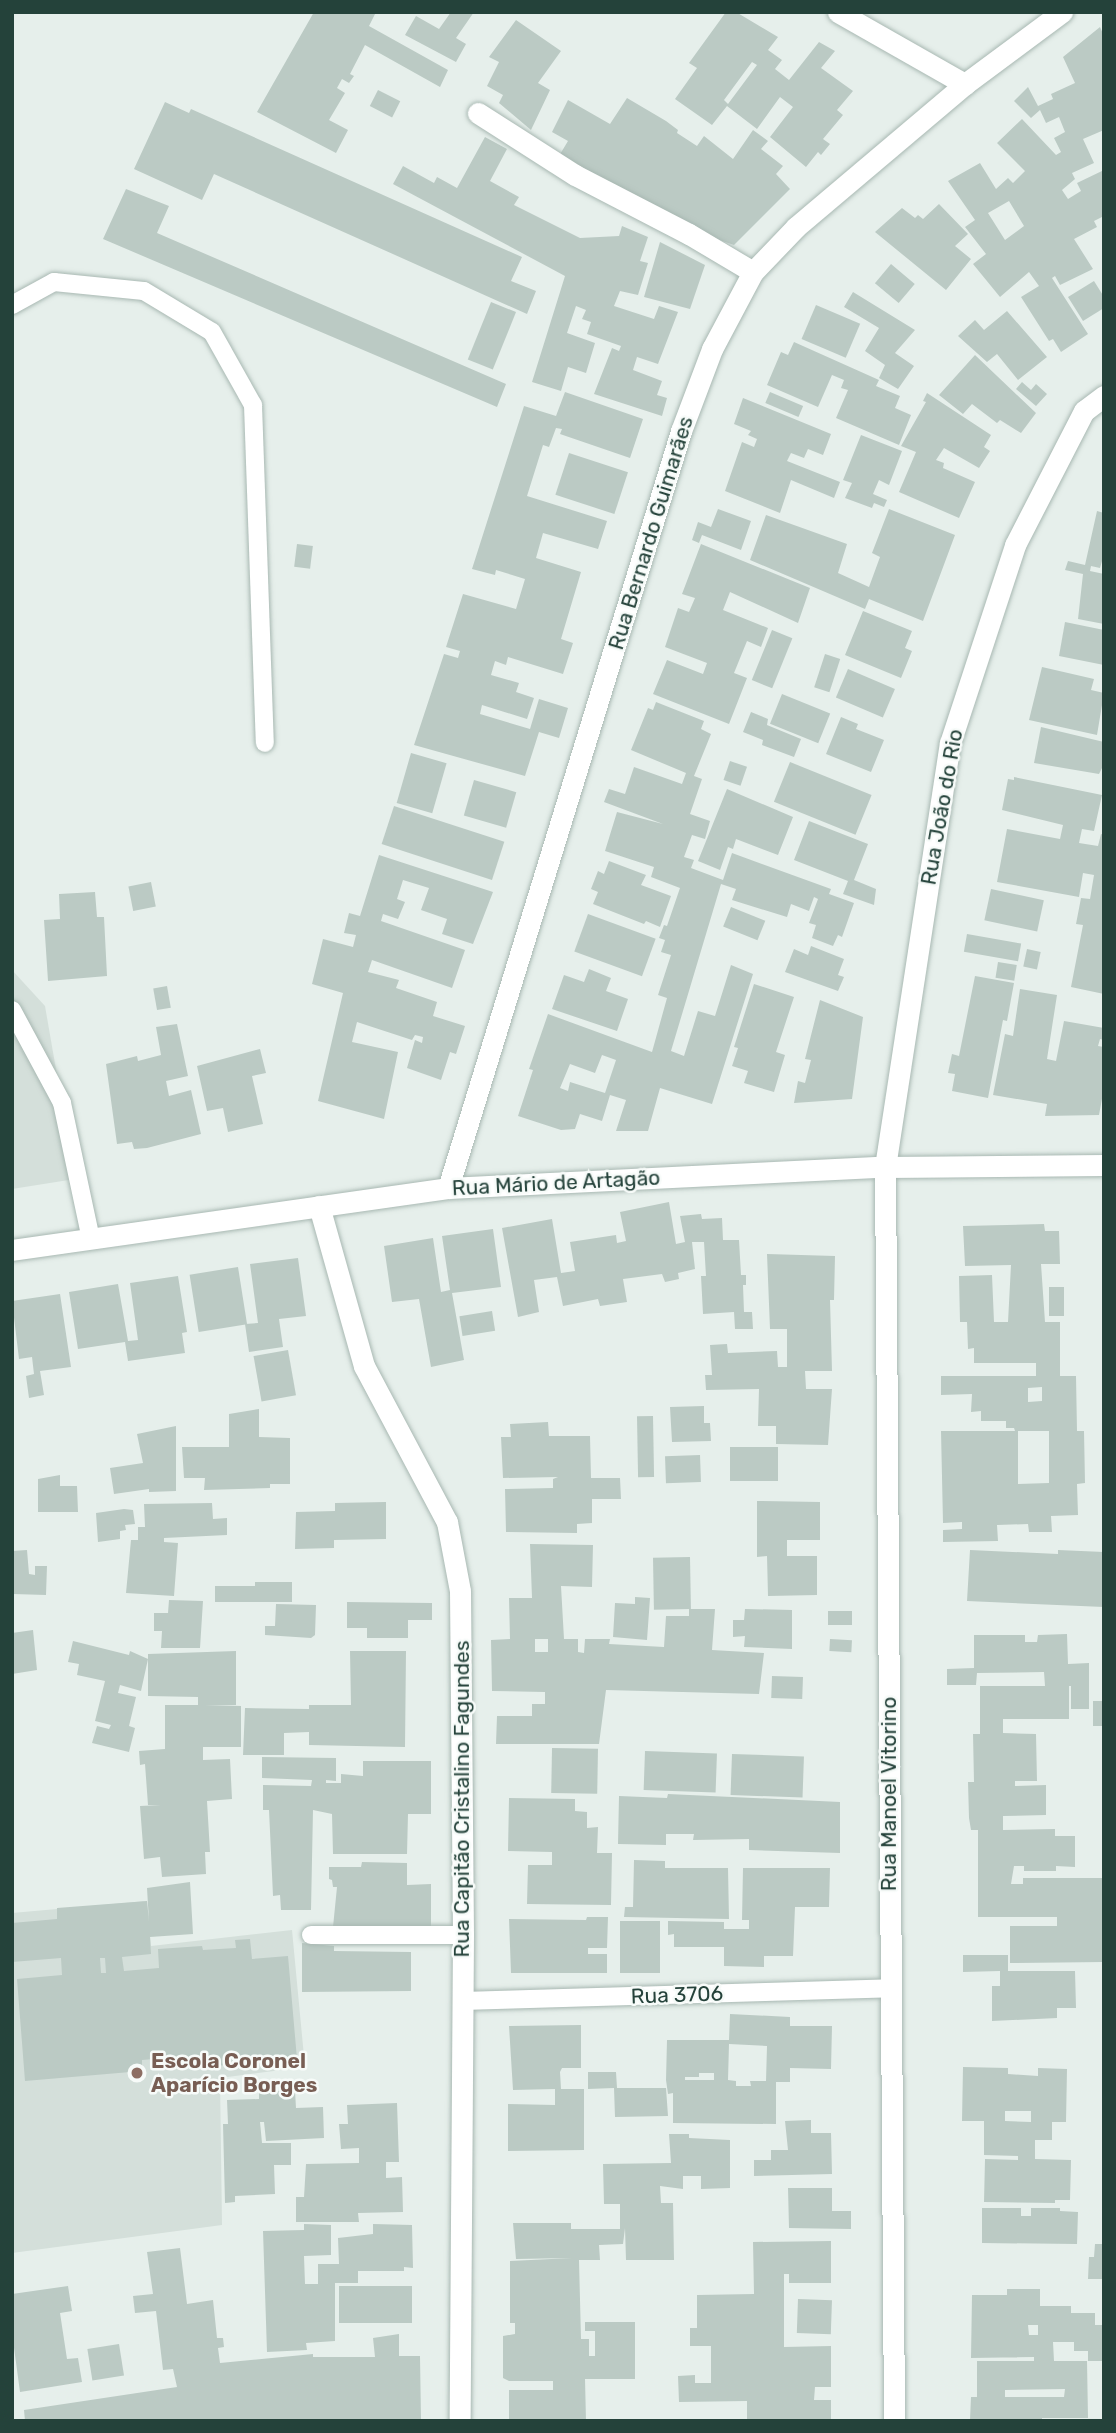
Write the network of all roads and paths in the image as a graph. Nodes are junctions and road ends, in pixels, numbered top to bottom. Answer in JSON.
{"nodes":[{"id":1,"x":838,"y":12,"type":"edge"},
{"id":2,"x":1062,"y":12,"type":"edge"},
{"id":3,"x":965,"y":84,"type":"junction"},
{"id":4,"x":478,"y":113,"type":"dead end"},
{"id":5,"x":753,"y":272,"type":"junction"},
{"id":6,"x":12,"y":304,"type":"edge"},
{"id":7,"x":1104,"y":396,"type":"edge"},
{"id":8,"x":265,"y":743,"type":"dead end"},
{"id":9,"x":12,"y":1010,"type":"edge"},
{"id":10,"x":1104,"y":1165,"type":"edge"},
{"id":11,"x":885,"y":1167,"type":"junction"},
{"id":12,"x":448,"y":1188,"type":"junction"},
{"id":13,"x":319,"y":1206,"type":"junction"},
{"id":14,"x":91,"y":1239,"type":"junction"},
{"id":15,"x":12,"y":1250,"type":"edge"},
{"id":16,"x":311,"y":1935,"type":"dead end"},
{"id":17,"x":463,"y":1936,"type":"junction"},
{"id":18,"x":891,"y":1988,"type":"junction"},
{"id":19,"x":463,"y":2001,"type":"junction"},
{"id":20,"x":460,"y":2421,"type":"edge"},
{"id":21,"x":894,"y":2421,"type":"edge"}],
"edges":[{"from":1,"to":3,"type":"street"},
{"from":2,"to":3,"type":"street","name":"Rua Bernardo Guimarães"},
{"from":3,"to":5,"type":"street","name":"Rua Bernardo Guimarães"},
{"from":4,"to":5,"type":"street"},
{"from":5,"to":12,"type":"street","name":"Rua Bernardo Guimarães"},
{"from":6,"to":8,"type":"lane"},
{"from":7,"to":11,"type":"street","name":"Rua João do Rio"},
{"from":9,"to":14,"type":"lane"},
{"from":10,"to":11,"type":"street","name":"Rua Mário de Artagão"},
{"from":11,"to":12,"type":"street","name":"Rua Mário de Artagão"},
{"from":11,"to":18,"type":"street","name":"Rua Manoel Vitorino"},
{"from":12,"to":13,"type":"street","name":"Rua Mário de Artagão"},
{"from":13,"to":14,"type":"street","name":"Rua Mário de Artagão"},
{"from":13,"to":17,"type":"street","name":"Rua Capitão Cristalino Fagundes"},
{"from":14,"to":15,"type":"street","name":"Rua Mário de Artagão"},
{"from":16,"to":17,"type":"lane"},
{"from":17,"to":19,"type":"street","name":"Rua Capitão Cristalino Fagundes"},
{"from":18,"to":19,"type":"lane","name":"Rua 3706"},
{"from":18,"to":21,"type":"street","name":"Rua Manoel Vitorino"},
{"from":19,"to":20,"type":"street","name":"Rua Capitão Cristalino Fagundes"}]}
